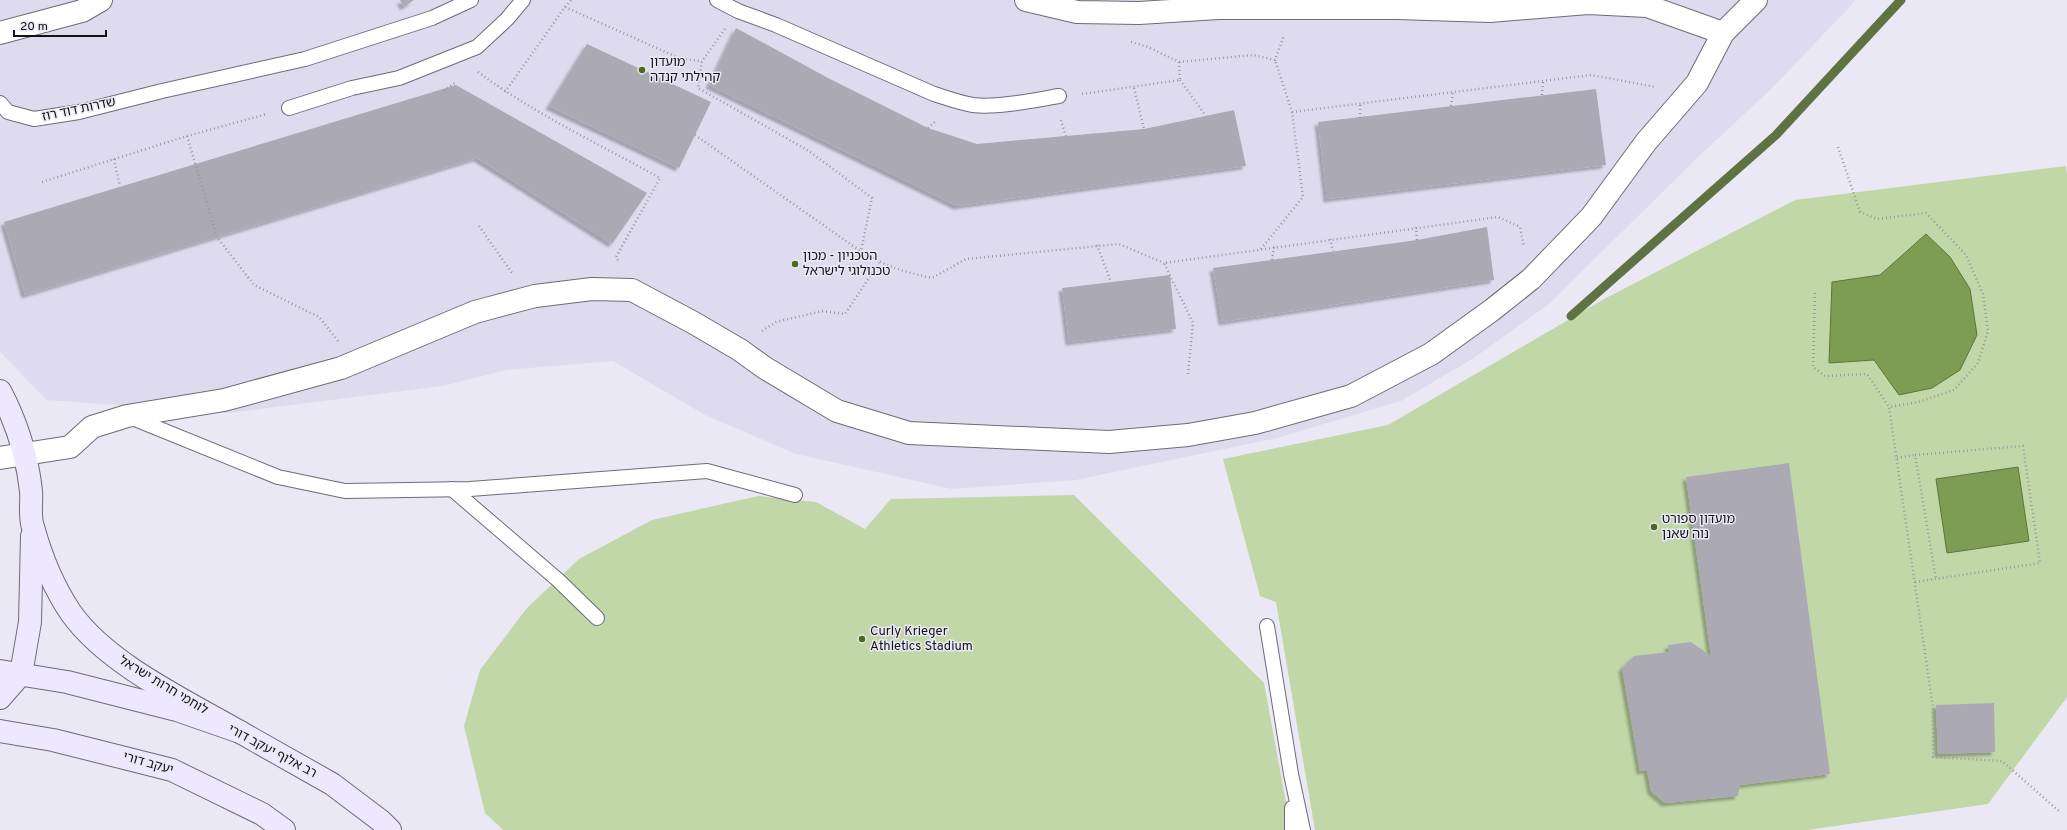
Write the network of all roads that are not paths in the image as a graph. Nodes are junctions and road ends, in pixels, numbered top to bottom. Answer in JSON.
{"nodes":[{"id":1,"x":101,"y":0,"type":"edge"},
{"id":2,"x":471,"y":0,"type":"edge"},
{"id":3,"x":523,"y":0,"type":"edge"},
{"id":4,"x":717,"y":0,"type":"edge"},
{"id":5,"x":1026,"y":0,"type":"edge"},
{"id":6,"x":1756,"y":0,"type":"edge"},
{"id":7,"x":0,"y":33,"type":"edge"},
{"id":8,"x":1723,"y":33,"type":"junction"},
{"id":9,"x":1059,"y":96,"type":"road end"},
{"id":10,"x":0,"y":102,"type":"edge"},
{"id":11,"x":289,"y":108,"type":"road end"},
{"id":12,"x":0,"y":391,"type":"edge"},
{"id":13,"x":127,"y":416,"type":"junction"},
{"id":14,"x":26,"y":454,"type":"junction"},
{"id":15,"x":0,"y":458,"type":"edge"},
{"id":16,"x":452,"y":489,"type":"junction"},
{"id":17,"x":796,"y":495,"type":"dead end"},
{"id":18,"x":32,"y":526,"type":"junction"},
{"id":19,"x":597,"y":618,"type":"dead end"},
{"id":20,"x":1267,"y":626,"type":"dead end"},
{"id":21,"x":10,"y":673,"type":"edge"},
{"id":22,"x":0,"y":698,"type":"edge"},
{"id":23,"x":0,"y":731,"type":"edge"},
{"id":24,"x":240,"y":732,"type":"junction"},
{"id":25,"x":1291,"y":774,"type":"junction"},
{"id":26,"x":284,"y":830,"type":"edge"},
{"id":27,"x":390,"y":830,"type":"edge"},
{"id":28,"x":1292,"y":830,"type":"edge"},
{"id":29,"x":1303,"y":830,"type":"edge"}],
"edges":[{"from":1,"to":7,"type":"street"},
{"from":2,"to":10,"type":"lane","name":"שדרות דוד רוז"},
{"from":3,"to":11,"type":"lane"},
{"from":4,"to":9,"type":"lane"},
{"from":5,"to":8,"type":"street"},
{"from":6,"to":8,"type":"street"},
{"from":8,"to":13,"type":"street"},
{"from":12,"to":14,"type":"main road","name":"לוחמי חרות ישראל"},
{"from":13,"to":14,"type":"street"},
{"from":13,"to":16,"type":"lane"},
{"from":14,"to":15,"type":"street"},
{"from":14,"to":18,"type":"main road","name":"לוחמי חרות ישראל"},
{"from":16,"to":17,"type":"lane"},
{"from":16,"to":19,"type":"lane"},
{"from":18,"to":21,"type":"main road"},
{"from":18,"to":24,"type":"main road","name":"לוחמי חרות ישראל"},
{"from":20,"to":25,"type":"lane"},
{"from":21,"to":22,"type":"main road"},
{"from":21,"to":24,"type":"main road","name":"רב אלוף יעקב דורי"},
{"from":23,"to":26,"type":"main road","name":"יעקב דורי"},
{"from":24,"to":27,"type":"main road","name":"רב אלוף יעקב דורי"},
{"from":25,"to":28,"type":"lane"},
{"from":25,"to":29,"type":"lane"}]}
